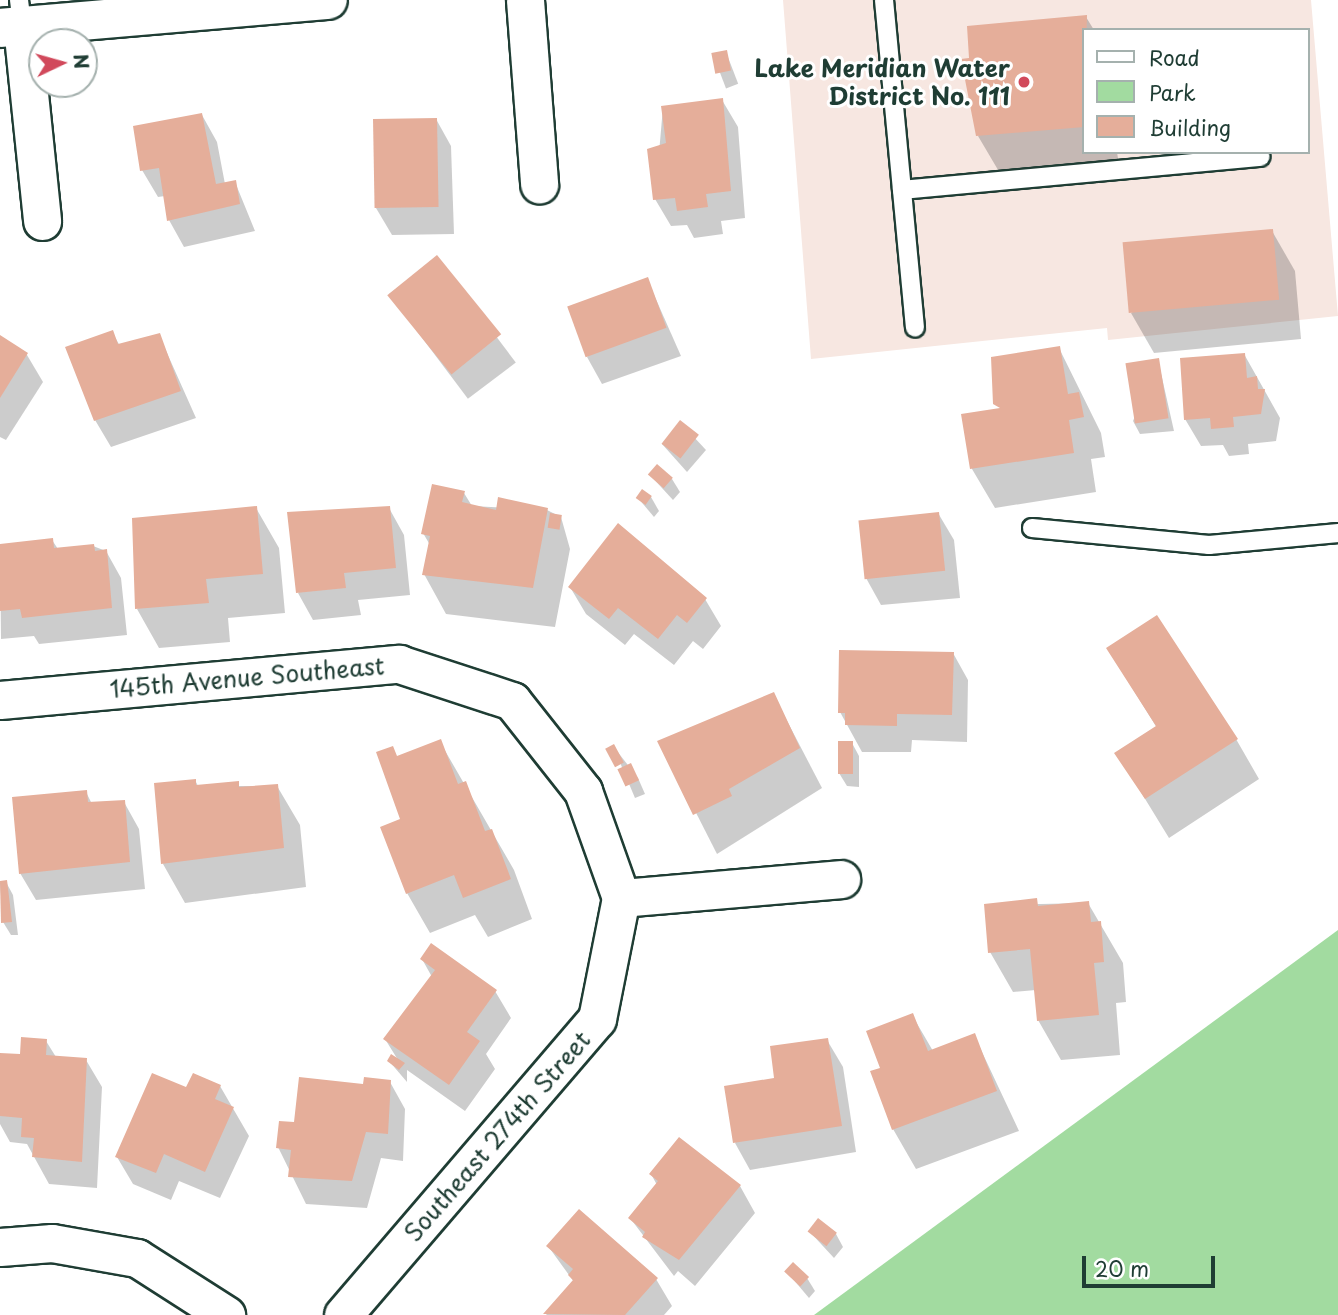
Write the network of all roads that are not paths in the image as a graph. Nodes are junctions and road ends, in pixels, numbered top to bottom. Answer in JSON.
{"nodes":[{"id":1,"x":328,"y":0,"type":"edge"},
{"id":2,"x":525,"y":0,"type":"edge"},
{"id":3,"x":884,"y":0,"type":"edge"},
{"id":4,"x":14,"y":18,"type":"edge"},
{"id":5,"x":1261,"y":157,"type":"dead end"},
{"id":6,"x":540,"y":184,"type":"dead end"},
{"id":7,"x":902,"y":190,"type":"junction"},
{"id":8,"x":42,"y":221,"type":"dead end"},
{"id":9,"x":915,"y":328,"type":"dead end"},
{"id":10,"x":1032,"y":528,"type":"dead end"},
{"id":11,"x":1338,"y":533,"type":"edge"},
{"id":12,"x":0,"y":700,"type":"edge"},
{"id":13,"x":841,"y":879,"type":"dead end"},
{"id":14,"x":621,"y":898,"type":"junction"},
{"id":15,"x":0,"y":1247,"type":"edge"},
{"id":16,"x":226,"y":1315,"type":"edge"},
{"id":17,"x":343,"y":1315,"type":"edge"}],
"edges":[{"from":1,"to":4,"type":"street"},
{"from":2,"to":6,"type":"street"},
{"from":3,"to":7,"type":"lane"},
{"from":4,"to":8,"type":"street"},
{"from":5,"to":7,"type":"lane"},
{"from":7,"to":9,"type":"lane"},
{"from":10,"to":11,"type":"lane"},
{"from":12,"to":14,"type":"street","name":"145th Avenue Southeast"},
{"from":13,"to":14,"type":"street"},
{"from":14,"to":17,"type":"street","name":"Southeast 274th Street"},
{"from":15,"to":16,"type":"street"}]}
